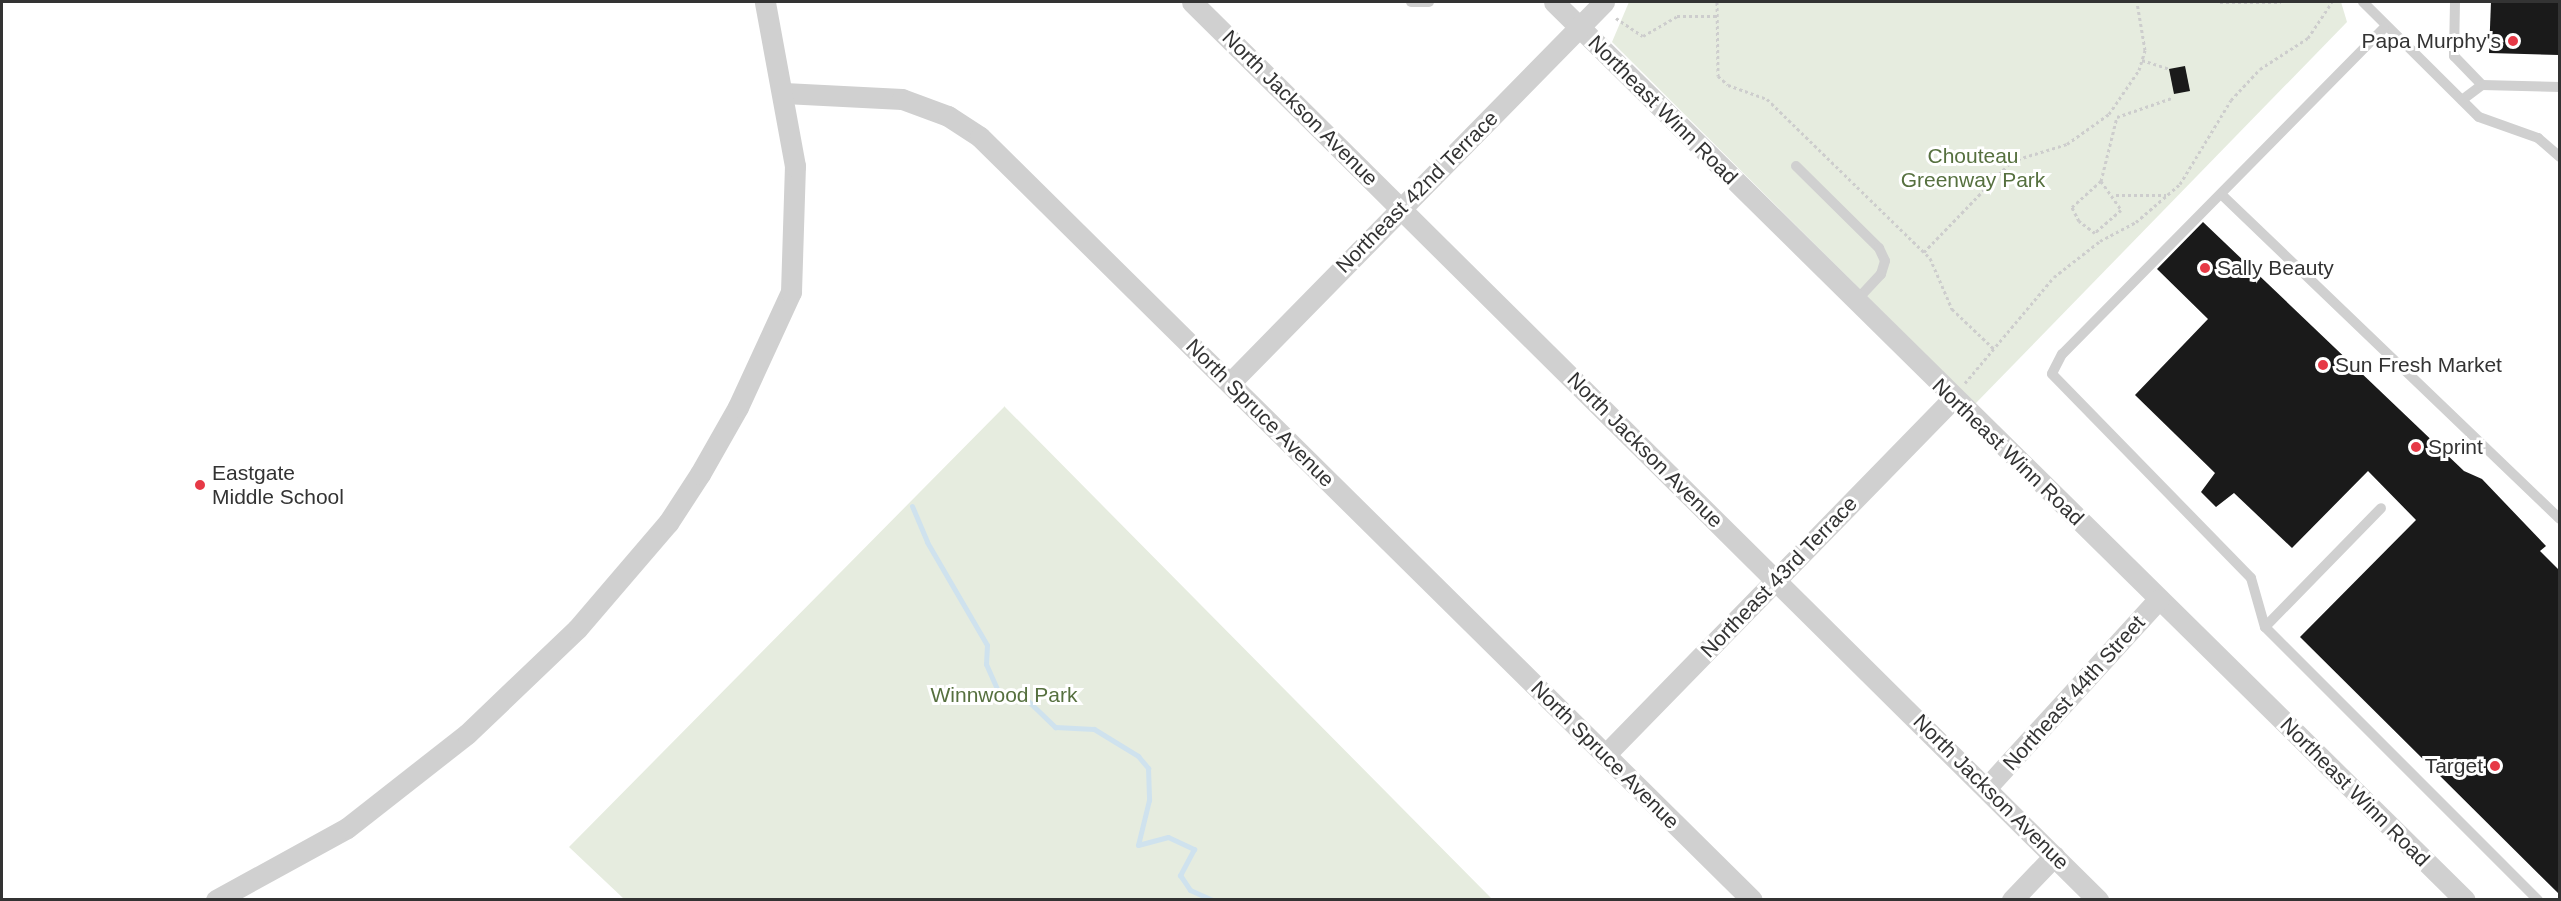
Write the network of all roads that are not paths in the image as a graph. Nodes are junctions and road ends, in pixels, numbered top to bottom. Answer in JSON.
{"nodes":[{"id":1,"x":765,"y":2,"type":"edge"},
{"id":2,"x":1192,"y":2,"type":"edge"},
{"id":3,"x":1411,"y":2,"type":"edge"},
{"id":4,"x":1429,"y":2,"type":"edge"},
{"id":5,"x":1554,"y":2,"type":"edge"},
{"id":6,"x":1604,"y":2,"type":"edge"},
{"id":7,"x":2363,"y":2,"type":"edge"},
{"id":8,"x":2455,"y":2,"type":"edge"},
{"id":9,"x":1580,"y":26,"type":"junction"},
{"id":10,"x":2384,"y":28,"type":"junction"},
{"id":11,"x":2482,"y":85,"type":"junction"},
{"id":12,"x":2559,"y":87,"type":"edge"},
{"id":13,"x":784,"y":93,"type":"junction"},
{"id":14,"x":2462,"y":100,"type":"junction"},
{"id":15,"x":2559,"y":157,"type":"edge"},
{"id":16,"x":1796,"y":166,"type":"dead end"},
{"id":17,"x":2222,"y":195,"type":"junction"},
{"id":18,"x":1400,"y":207,"type":"junction"},
{"id":19,"x":1855,"y":303,"type":"junction"},
{"id":20,"x":1230,"y":383,"type":"junction"},
{"id":21,"x":1953,"y":399,"type":"junction"},
{"id":22,"x":2381,"y":508,"type":"dead end"},
{"id":23,"x":2559,"y":519,"type":"edge"},
{"id":24,"x":1776,"y":581,"type":"junction"},
{"id":25,"x":2159,"y":599,"type":"junction"},
{"id":26,"x":2265,"y":627,"type":"junction"},
{"id":27,"x":1605,"y":755,"type":"junction"},
{"id":28,"x":1988,"y":786,"type":"junction"},
{"id":29,"x":2054,"y":856,"type":"junction"},
{"id":30,"x":216,"y":900,"type":"edge"},
{"id":31,"x":1752,"y":900,"type":"edge"},
{"id":32,"x":2012,"y":900,"type":"edge"},
{"id":33,"x":2098,"y":900,"type":"edge"},
{"id":34,"x":2465,"y":900,"type":"edge"},
{"id":35,"x":2538,"y":900,"type":"edge"}],
"edges":[{"from":1,"to":13,"type":"street"},
{"from":2,"to":18,"type":"street","name":"North Jackson Avenue"},
{"from":3,"to":4,"type":"lane"},
{"from":5,"to":9,"type":"street","name":"Northeast Winn Road"},
{"from":6,"to":9,"type":"street","name":"Northeast 42nd Terrace"},
{"from":7,"to":10,"type":"lane"},
{"from":8,"to":11,"type":"lane"},
{"from":9,"to":18,"type":"street","name":"Northeast 42nd Terrace"},
{"from":9,"to":19,"type":"street","name":"Northeast Winn Road"},
{"from":10,"to":14,"type":"lane"},
{"from":10,"to":17,"type":"lane"},
{"from":11,"to":12,"type":"lane"},
{"from":11,"to":14,"type":"lane"},
{"from":13,"to":20,"type":"street","name":"North Spruce Avenue"},
{"from":13,"to":30,"type":"street"},
{"from":14,"to":15,"type":"lane"},
{"from":16,"to":19,"type":"lane"},
{"from":17,"to":23,"type":"lane"},
{"from":17,"to":26,"type":"lane"},
{"from":18,"to":20,"type":"street","name":"Northeast 42nd Terrace"},
{"from":18,"to":24,"type":"street","name":"North Jackson Avenue"},
{"from":19,"to":21,"type":"street","name":"Northeast Winn Road"},
{"from":20,"to":27,"type":"street","name":"North Spruce Avenue"},
{"from":21,"to":24,"type":"street","name":"Northeast 43rd Terrace"},
{"from":21,"to":25,"type":"street","name":"Northeast Winn Road"},
{"from":22,"to":26,"type":"lane"},
{"from":24,"to":27,"type":"street","name":"Northeast 43rd Terrace"},
{"from":24,"to":28,"type":"street","name":"North Jackson Avenue"},
{"from":25,"to":28,"type":"street","name":"Northeast 44th Street"},
{"from":25,"to":34,"type":"street","name":"Northeast Winn Road"},
{"from":26,"to":35,"type":"lane"},
{"from":27,"to":31,"type":"street","name":"North Spruce Avenue"},
{"from":28,"to":29,"type":"street","name":"North Jackson Avenue"},
{"from":29,"to":32,"type":"street"},
{"from":29,"to":33,"type":"street","name":"North Jackson Avenue"}]}
